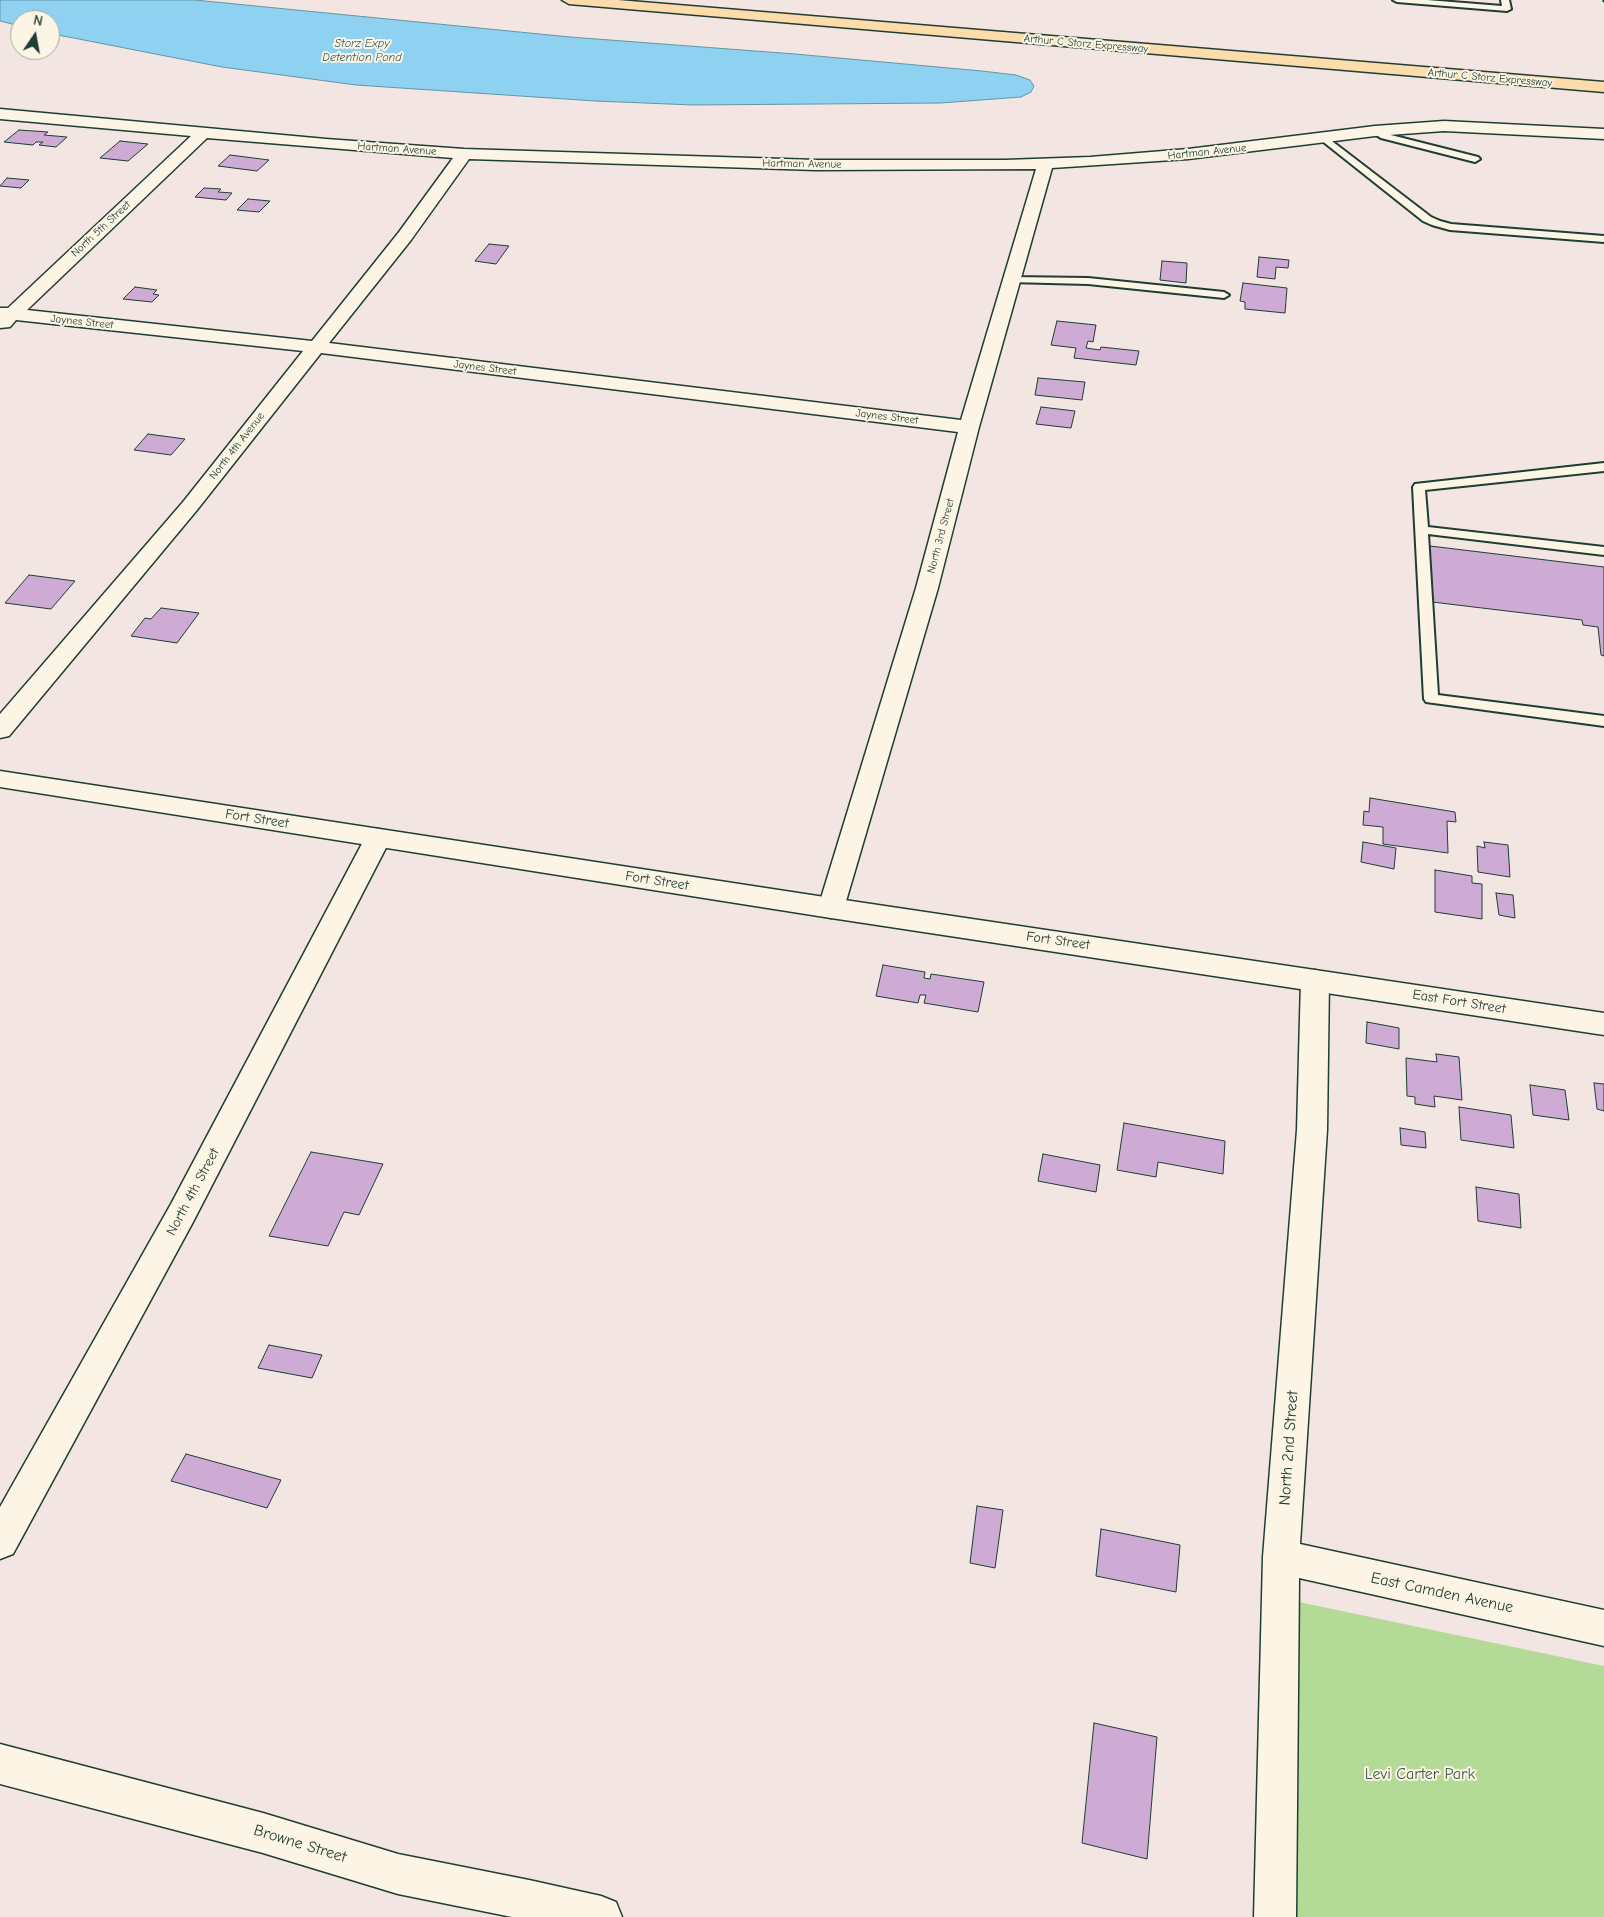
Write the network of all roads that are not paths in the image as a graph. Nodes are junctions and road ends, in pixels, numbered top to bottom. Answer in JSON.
{"nodes":[{"id":1,"x":569,"y":0,"type":"edge"},
{"id":2,"x":707,"y":0,"type":"edge"},
{"id":3,"x":1397,"y":0,"type":"edge"},
{"id":4,"x":1505,"y":0,"type":"edge"},
{"id":5,"x":1604,"y":75,"type":"edge"},
{"id":6,"x":1604,"y":88,"type":"edge"},
{"id":7,"x":1,"y":115,"type":"edge"},
{"id":8,"x":1375,"y":131,"type":"junction"},
{"id":9,"x":203,"y":133,"type":"junction"},
{"id":10,"x":1604,"y":134,"type":"edge"},
{"id":11,"x":1324,"y":138,"type":"junction"},
{"id":12,"x":464,"y":154,"type":"junction"},
{"id":13,"x":1475,"y":159,"type":"dead end"},
{"id":14,"x":1045,"y":164,"type":"junction"},
{"id":15,"x":1604,"y":239,"type":"edge"},
{"id":16,"x":1013,"y":280,"type":"junction"},
{"id":17,"x":1224,"y":296,"type":"dead end"},
{"id":18,"x":4,"y":318,"type":"edge"},
{"id":19,"x":315,"y":347,"type":"junction"},
{"id":20,"x":969,"y":427,"type":"junction"},
{"id":21,"x":1604,"y":467,"type":"edge"},
{"id":22,"x":1423,"y":530,"type":"junction"},
{"id":23,"x":1604,"y":551,"type":"edge"},
{"id":24,"x":1604,"y":721,"type":"edge"},
{"id":25,"x":0,"y":730,"type":"edge"},
{"id":26,"x":0,"y":779,"type":"edge"},
{"id":27,"x":378,"y":838,"type":"junction"},
{"id":28,"x":831,"y":908,"type":"junction"},
{"id":29,"x":1314,"y":980,"type":"junction"},
{"id":30,"x":1604,"y":1024,"type":"edge"},
{"id":31,"x":0,"y":1542,"type":"edge"},
{"id":32,"x":1281,"y":1557,"type":"junction"},
{"id":33,"x":1604,"y":1628,"type":"edge"},
{"id":34,"x":0,"y":1764,"type":"edge"},
{"id":35,"x":601,"y":1917,"type":"edge"},
{"id":36,"x":1275,"y":1917,"type":"edge"}],
"edges":[{"from":1,"to":6,"type":"highway","name":"Arthur C Storz Expressway"},
{"from":2,"to":5,"type":"highway","name":"Arthur C Storz Expressway"},
{"from":3,"to":4,"type":"lane"},
{"from":7,"to":9,"type":"street","name":"Hartman Avenue"},
{"from":8,"to":10,"type":"street","name":"Hartman Avenue"},
{"from":8,"to":11,"type":"street","name":"Hartman Avenue"},
{"from":8,"to":13,"type":"lane"},
{"from":9,"to":12,"type":"street","name":"Hartman Avenue"},
{"from":9,"to":18,"type":"street","name":"North 5th Street"},
{"from":11,"to":14,"type":"street","name":"Hartman Avenue"},
{"from":11,"to":15,"type":"lane"},
{"from":12,"to":14,"type":"street","name":"Hartman Avenue"},
{"from":12,"to":19,"type":"street","name":"North 4th Avenue"},
{"from":14,"to":16,"type":"street","name":"North 3rd Street"},
{"from":16,"to":17,"type":"lane"},
{"from":16,"to":20,"type":"street","name":"North 3rd Street"},
{"from":18,"to":19,"type":"street","name":"Jaynes Street"},
{"from":19,"to":20,"type":"street","name":"Jaynes Street"},
{"from":19,"to":25,"type":"street","name":"North 4th Avenue"},
{"from":20,"to":28,"type":"street","name":"North 3rd Street"},
{"from":21,"to":22,"type":"lane"},
{"from":22,"to":23,"type":"lane"},
{"from":22,"to":24,"type":"lane"},
{"from":26,"to":27,"type":"street","name":"Fort Street"},
{"from":27,"to":28,"type":"street","name":"Fort Street"},
{"from":27,"to":31,"type":"street","name":"North 4th Street"},
{"from":28,"to":29,"type":"street","name":"Fort Street"},
{"from":29,"to":30,"type":"street","name":"East Fort Street"},
{"from":29,"to":32,"type":"street","name":"North 2nd Street"},
{"from":32,"to":33,"type":"street","name":"East Camden Avenue"},
{"from":32,"to":36,"type":"street","name":"North 2nd Street"},
{"from":34,"to":35,"type":"street","name":"Browne Street"}]}
